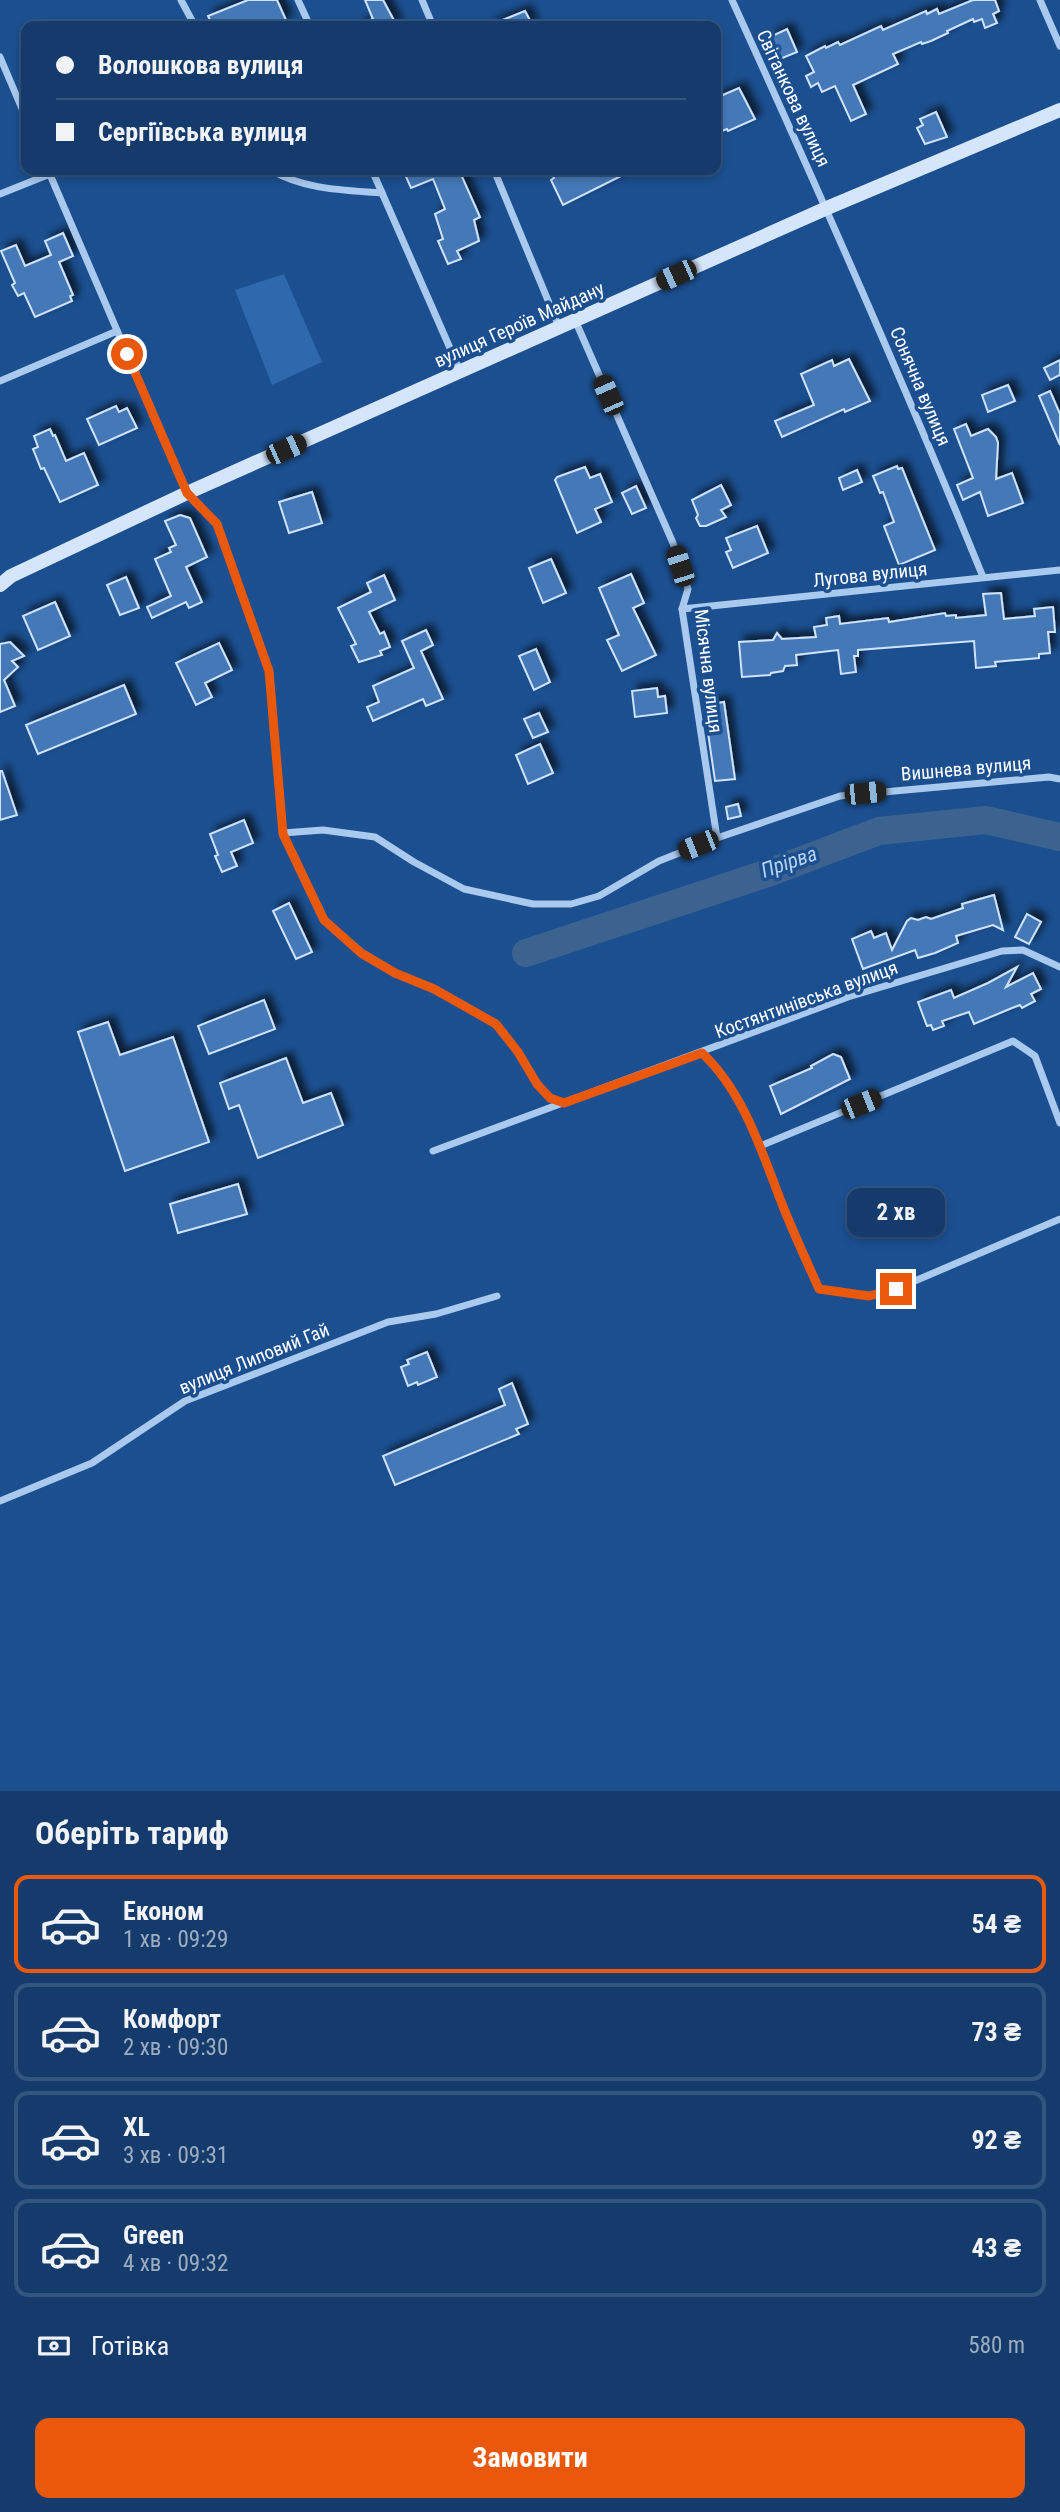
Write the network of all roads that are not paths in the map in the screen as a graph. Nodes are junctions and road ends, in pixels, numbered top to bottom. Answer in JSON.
{"nodes":[{"id":1,"x":181,"y":0,"type":"edge"},
{"id":2,"x":298,"y":0,"type":"edge"},
{"id":3,"x":422,"y":0,"type":"edge"},
{"id":4,"x":732,"y":0,"type":"edge"},
{"id":5,"x":1040,"y":0,"type":"edge"},
{"id":6,"x":192,"y":21,"type":"edge"},
{"id":7,"x":308,"y":21,"type":"edge"},
{"id":8,"x":431,"y":21,"type":"edge"},
{"id":9,"x":1060,"y":46,"type":"edge"},
{"id":10,"x":0,"y":57,"type":"edge"},
{"id":11,"x":21,"y":106,"type":"edge"},
{"id":12,"x":1060,"y":110,"type":"edge"},
{"id":13,"x":42,"y":175,"type":"edge"},
{"id":14,"x":50,"y":175,"type":"edge"},
{"id":15,"x":282,"y":175,"type":"edge"},
{"id":16,"x":374,"y":175,"type":"edge"},
{"id":17,"x":497,"y":175,"type":"edge"},
{"id":18,"x":382,"y":193,"type":"junction"},
{"id":19,"x":0,"y":194,"type":"edge"},
{"id":20,"x":827,"y":208,"type":"junction"},
{"id":21,"x":575,"y":320,"type":"junction"},
{"id":22,"x":559,"y":327,"type":"junction"},
{"id":23,"x":117,"y":331,"type":"junction"},
{"id":24,"x":461,"y":371,"type":"junction"},
{"id":25,"x":0,"y":382,"type":"edge"},
{"id":26,"x":187,"y":493,"type":"junction"},
{"id":27,"x":1060,"y":570,"type":"edge"},
{"id":28,"x":983,"y":578,"type":"junction"},
{"id":29,"x":0,"y":585,"type":"edge"},
{"id":30,"x":682,"y":609,"type":"junction"},
{"id":31,"x":1060,"y":779,"type":"edge"},
{"id":32,"x":283,"y":834,"type":"junction"},
{"id":33,"x":717,"y":838,"type":"junction"},
{"id":34,"x":1060,"y":967,"type":"edge"},
{"id":35,"x":702,"y":1053,"type":"junction"},
{"id":36,"x":564,"y":1103,"type":"junction"},
{"id":37,"x":1060,"y":1123,"type":"edge"},
{"id":38,"x":760,"y":1146,"type":"junction"},
{"id":39,"x":433,"y":1151,"type":"dead end"},
{"id":40,"x":1060,"y":1219,"type":"edge"},
{"id":41,"x":497,"y":1296,"type":"dead end"},
{"id":42,"x":0,"y":1502,"type":"edge"}],
"edges":[{"from":1,"to":6,"type":"street"},
{"from":2,"to":7,"type":"street"},
{"from":3,"to":8,"type":"street"},
{"from":4,"to":20,"type":"street","name":"Світанкова вулиця"},
{"from":5,"to":9,"type":"street"},
{"from":10,"to":11,"type":"street"},
{"from":12,"to":20,"type":"street","name":"вулиця Героїв Майдану"},
{"from":13,"to":19,"type":"street"},
{"from":14,"to":23,"type":"street"},
{"from":15,"to":18,"type":"street"},
{"from":16,"to":18,"type":"street"},
{"from":17,"to":22,"type":"street"},
{"from":18,"to":24,"type":"street"},
{"from":20,"to":21,"type":"street","name":"вулиця Героїв Майдану"},
{"from":20,"to":28,"type":"street","name":"Сонячна вулиця"},
{"from":21,"to":22,"type":"street","name":"вулиця Героїв Майдану"},
{"from":21,"to":30,"type":"street","name":"Місячна вулиця"},
{"from":22,"to":24,"type":"street","name":"вулиця Героїв Майдану"},
{"from":23,"to":25,"type":"street"},
{"from":23,"to":26,"type":"street"},
{"from":24,"to":26,"type":"street","name":"вулиця Героїв Майдану"},
{"from":26,"to":29,"type":"street","name":"вулиця Героїв Майдану"},
{"from":26,"to":32,"type":"street"},
{"from":27,"to":28,"type":"street","name":"Лугова вулиця"},
{"from":28,"to":30,"type":"street","name":"Лугова вулиця"},
{"from":30,"to":33,"type":"street","name":"Місячна вулиця"},
{"from":31,"to":33,"type":"street","name":"Вишнева вулиця"},
{"from":32,"to":33,"type":"street","name":"Вишнева вулиця"},
{"from":32,"to":36,"type":"street"},
{"from":34,"to":35,"type":"street","name":"Костянтинівська вулиця"},
{"from":35,"to":36,"type":"street","name":"Костянтинівська вулиця"},
{"from":35,"to":38,"type":"street"},
{"from":36,"to":39,"type":"street","name":"Костянтинівська вулиця"},
{"from":37,"to":38,"type":"street"},
{"from":38,"to":40,"type":"street"},
{"from":41,"to":42,"type":"street","name":"вулиця Липовий Гай"}]}
